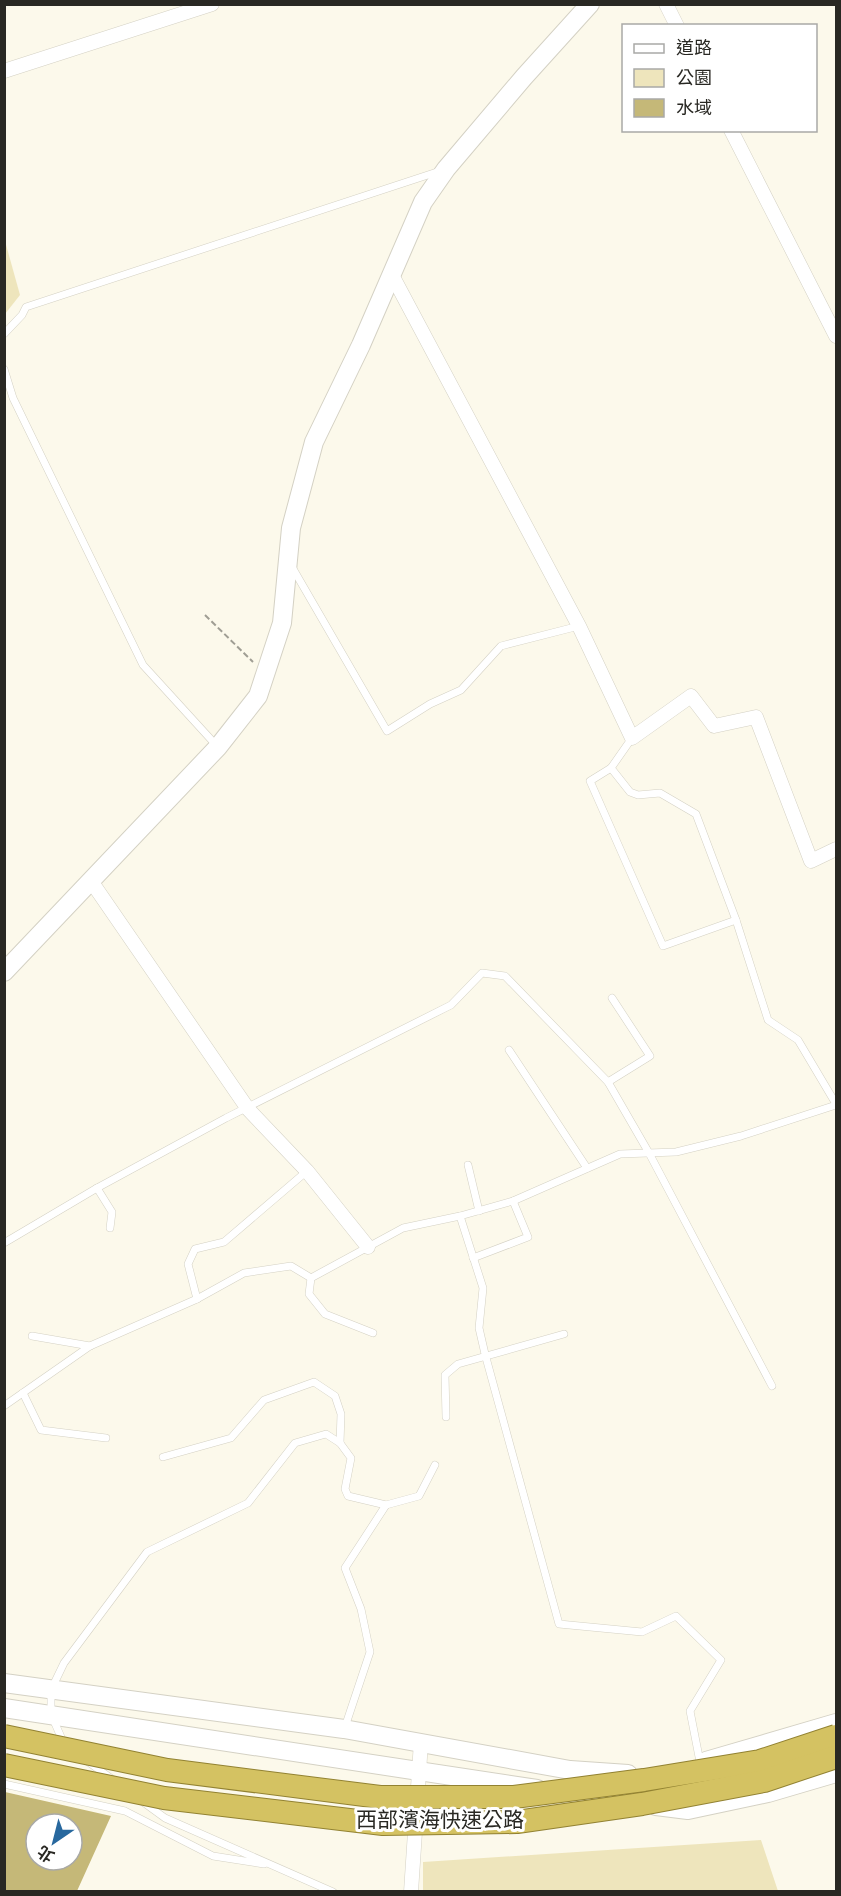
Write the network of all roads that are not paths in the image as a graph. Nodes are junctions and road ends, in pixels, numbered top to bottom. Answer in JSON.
{"nodes":[{"id":1,"x":212,"y":4,"type":"edge"},
{"id":2,"x":590,"y":4,"type":"edge"},
{"id":3,"x":666,"y":4,"type":"edge"},
{"id":4,"x":675,"y":24,"type":"edge"},
{"id":5,"x":4,"y":71,"type":"edge"},
{"id":6,"x":732,"y":132,"type":"edge"},
{"id":7,"x":446,"y":169,"type":"junction"},
{"id":8,"x":392,"y":275,"type":"junction"},
{"id":9,"x":4,"y":334,"type":"edge"},
{"id":10,"x":837,"y":336,"type":"edge"},
{"id":11,"x":4,"y":369,"type":"edge"},
{"id":12,"x":288,"y":561,"type":"junction"},
{"id":13,"x":579,"y":626,"type":"junction"},
{"id":14,"x":632,"y":738,"type":"junction"},
{"id":15,"x":218,"y":747,"type":"junction"},
{"id":16,"x":611,"y":768,"type":"junction"},
{"id":17,"x":837,"y":849,"type":"edge"},
{"id":18,"x":91,"y":880,"type":"junction"},
{"id":19,"x":736,"y":920,"type":"junction"},
{"id":20,"x":4,"y":972,"type":"edge"},
{"id":21,"x":612,"y":998,"type":"dead end"},
{"id":22,"x":509,"y":1050,"type":"dead end"},
{"id":23,"x":608,"y":1082,"type":"junction"},
{"id":24,"x":837,"y":1104,"type":"edge"},
{"id":25,"x":248,"y":1109,"type":"junction"},
{"id":26,"x":649,"y":1153,"type":"junction"},
{"id":27,"x":468,"y":1165,"type":"dead end"},
{"id":28,"x":587,"y":1168,"type":"junction"},
{"id":29,"x":307,"y":1172,"type":"junction"},
{"id":30,"x":97,"y":1188,"type":"junction"},
{"id":31,"x":513,"y":1201,"type":"junction"},
{"id":32,"x":479,"y":1211,"type":"junction"},
{"id":33,"x":460,"y":1216,"type":"junction"},
{"id":34,"x":110,"y":1228,"type":"dead end"},
{"id":35,"x":4,"y":1243,"type":"edge"},
{"id":36,"x":368,"y":1247,"type":"junction"},
{"id":37,"x":473,"y":1258,"type":"junction"},
{"id":38,"x":311,"y":1278,"type":"junction"},
{"id":39,"x":197,"y":1299,"type":"junction"},
{"id":40,"x":373,"y":1334,"type":"dead end"},
{"id":41,"x":564,"y":1334,"type":"dead end"},
{"id":42,"x":32,"y":1336,"type":"dead end"},
{"id":43,"x":90,"y":1346,"type":"junction"},
{"id":44,"x":485,"y":1354,"type":"junction"},
{"id":45,"x":772,"y":1386,"type":"dead end"},
{"id":46,"x":23,"y":1393,"type":"junction"},
{"id":47,"x":4,"y":1406,"type":"edge"},
{"id":48,"x":446,"y":1417,"type":"dead end"},
{"id":49,"x":106,"y":1438,"type":"dead end"},
{"id":50,"x":340,"y":1443,"type":"junction"},
{"id":51,"x":163,"y":1457,"type":"dead end"},
{"id":52,"x":435,"y":1465,"type":"dead end"},
{"id":53,"x":386,"y":1505,"type":"junction"},
{"id":54,"x":4,"y":1683,"type":"edge"},
{"id":55,"x":51,"y":1690,"type":"junction"},
{"id":56,"x":4,"y":1708,"type":"edge"},
{"id":57,"x":51,"y":1714,"type":"junction"},
{"id":58,"x":837,"y":1723,"type":"edge"},
{"id":59,"x":345,"y":1729,"type":"junction"},
{"id":60,"x":4,"y":1736,"type":"edge"},
{"id":61,"x":837,"y":1736,"type":"edge"},
{"id":62,"x":421,"y":1742,"type":"junction"},
{"id":63,"x":837,"y":1757,"type":"edge"},
{"id":64,"x":701,"y":1763,"type":"junction"},
{"id":65,"x":4,"y":1765,"type":"edge"},
{"id":66,"x":418,"y":1772,"type":"junction"},
{"id":67,"x":837,"y":1773,"type":"edge"},
{"id":68,"x":4,"y":1784,"type":"edge"},
{"id":69,"x":715,"y":1804,"type":"junction"},
{"id":70,"x":274,"y":1866,"type":"junction"},
{"id":71,"x":333,"y":1892,"type":"edge"},
{"id":72,"x":411,"y":1892,"type":"edge"}],
"edges":[{"from":1,"to":5,"type":"street"},
{"from":2,"to":7,"type":"street"},
{"from":3,"to":4,"type":"street"},
{"from":6,"to":10,"type":"street"},
{"from":7,"to":8,"type":"street"},
{"from":7,"to":9,"type":"lane"},
{"from":8,"to":12,"type":"street"},
{"from":8,"to":13,"type":"street"},
{"from":11,"to":15,"type":"lane"},
{"from":12,"to":13,"type":"lane"},
{"from":12,"to":15,"type":"street"},
{"from":13,"to":14,"type":"street"},
{"from":14,"to":16,"type":"lane"},
{"from":14,"to":17,"type":"street"},
{"from":15,"to":18,"type":"street"},
{"from":16,"to":19,"type":"lane"},
{"from":16,"to":19,"type":"lane"},
{"from":18,"to":20,"type":"street"},
{"from":18,"to":25,"type":"street"},
{"from":19,"to":24,"type":"lane"},
{"from":21,"to":23,"type":"lane"},
{"from":22,"to":28,"type":"lane"},
{"from":23,"to":25,"type":"lane"},
{"from":23,"to":26,"type":"lane"},
{"from":24,"to":26,"type":"lane"},
{"from":25,"to":29,"type":"street"},
{"from":25,"to":30,"type":"lane"},
{"from":26,"to":28,"type":"lane"},
{"from":26,"to":45,"type":"lane"},
{"from":27,"to":32,"type":"lane"},
{"from":28,"to":31,"type":"lane"},
{"from":29,"to":36,"type":"street"},
{"from":29,"to":39,"type":"lane"},
{"from":30,"to":34,"type":"lane"},
{"from":30,"to":35,"type":"lane"},
{"from":31,"to":32,"type":"lane"},
{"from":31,"to":37,"type":"lane"},
{"from":32,"to":33,"type":"lane"},
{"from":33,"to":36,"type":"lane"},
{"from":33,"to":37,"type":"lane"},
{"from":36,"to":38,"type":"lane"},
{"from":37,"to":44,"type":"lane"},
{"from":38,"to":39,"type":"lane"},
{"from":38,"to":40,"type":"lane"},
{"from":39,"to":43,"type":"lane"},
{"from":41,"to":44,"type":"lane"},
{"from":42,"to":43,"type":"lane"},
{"from":43,"to":46,"type":"lane"},
{"from":44,"to":48,"type":"lane"},
{"from":44,"to":64,"type":"lane"},
{"from":46,"to":47,"type":"lane"},
{"from":46,"to":49,"type":"lane"},
{"from":50,"to":51,"type":"lane"},
{"from":50,"to":53,"type":"lane"},
{"from":50,"to":55,"type":"lane"},
{"from":52,"to":53,"type":"lane"},
{"from":53,"to":59,"type":"lane"},
{"from":54,"to":55,"type":"street"},
{"from":55,"to":57,"type":"lane"},
{"from":55,"to":59,"type":"street"},
{"from":56,"to":57,"type":"street"},
{"from":57,"to":66,"type":"street"},
{"from":57,"to":70,"type":"lane"},
{"from":58,"to":64,"type":"street"},
{"from":59,"to":62,"type":"street"},
{"from":60,"to":61,"type":"highway","name":"西部濱海快速公路","bridge":true},
{"from":62,"to":64,"type":"street"},
{"from":62,"to":66,"type":"street"},
{"from":63,"to":65,"type":"highway","name":"西部濱海快速公路","bridge":true},
{"from":64,"to":69,"type":"lane"},
{"from":66,"to":69,"type":"street"},
{"from":66,"to":72,"type":"street"},
{"from":67,"to":69,"type":"street"},
{"from":68,"to":70,"type":"lane"},
{"from":70,"to":71,"type":"lane"}]}
